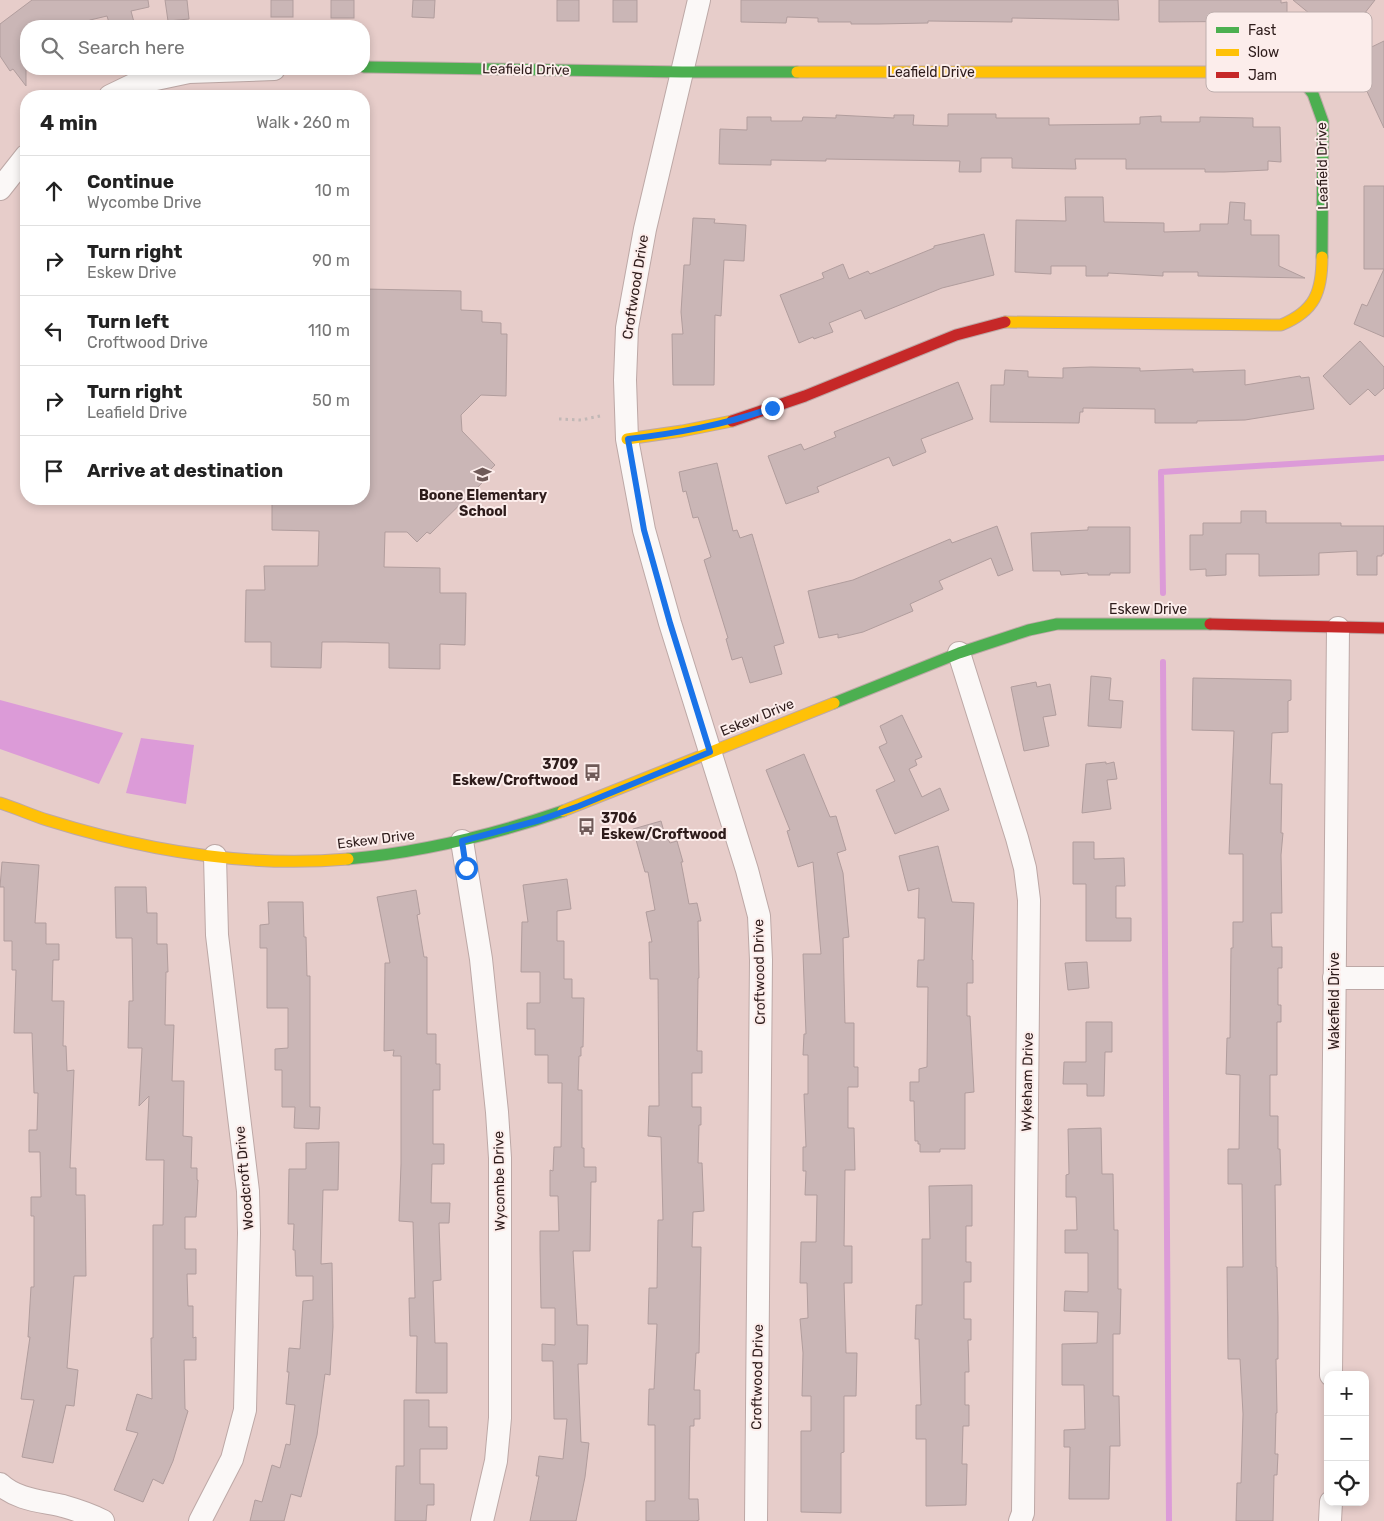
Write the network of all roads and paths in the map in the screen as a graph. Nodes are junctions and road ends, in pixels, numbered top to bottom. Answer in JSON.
{"nodes":[{"id":1,"x":699,"y":0,"type":"edge"},
{"id":2,"x":370,"y":67,"type":"edge"},
{"id":3,"x":682,"y":72,"type":"junction"},
{"id":4,"x":1206,"y":74,"type":"edge"},
{"id":5,"x":173,"y":75,"type":"edge"},
{"id":6,"x":122,"y":90,"type":"edge"},
{"id":7,"x":1312,"y":92,"type":"edge"},
{"id":8,"x":20,"y":164,"type":"edge"},
{"id":9,"x":0,"y":190,"type":"edge"},
{"id":10,"x":600,"y":416,"type":"dead end"},
{"id":11,"x":559,"y":419,"type":"dead end"},
{"id":12,"x":628,"y":439,"type":"junction"},
{"id":13,"x":1338,"y":628,"type":"junction"},
{"id":14,"x":1384,"y":628,"type":"edge"},
{"id":15,"x":959,"y":653,"type":"junction"},
{"id":16,"x":710,"y":752,"type":"junction"},
{"id":17,"x":0,"y":803,"type":"edge"},
{"id":18,"x":462,"y":841,"type":"junction"},
{"id":19,"x":215,"y":856,"type":"junction"},
{"id":20,"x":1334,"y":978,"type":"junction"},
{"id":21,"x":1384,"y":978,"type":"edge"},
{"id":22,"x":1332,"y":1371,"type":"edge"},
{"id":23,"x":0,"y":1484,"type":"edge"},
{"id":24,"x":1330,"y":1506,"type":"edge"},
{"id":25,"x":104,"y":1521,"type":"edge"},
{"id":26,"x":200,"y":1521,"type":"edge"},
{"id":27,"x":482,"y":1521,"type":"edge"},
{"id":28,"x":756,"y":1521,"type":"edge"},
{"id":29,"x":1020,"y":1521,"type":"edge"},
{"id":30,"x":1330,"y":1521,"type":"edge"}],
"edges":[{"from":1,"to":3,"type":"street","name":"Croftwood Drive"},
{"from":2,"to":3,"type":"street","name":"Leafield Drive"},
{"from":3,"to":4,"type":"street","name":"Leafield Drive"},
{"from":3,"to":12,"type":"street","name":"Croftwood Drive"},
{"from":5,"to":6,"type":"street"},
{"from":7,"to":12,"type":"street","name":"Leafield Drive"},
{"from":8,"to":9,"type":"street"},
{"from":10,"to":11,"type":"path"},
{"from":12,"to":16,"type":"street","name":"Croftwood Drive"},
{"from":13,"to":14,"type":"street","name":"Eskew Drive"},
{"from":13,"to":15,"type":"street","name":"Eskew Drive"},
{"from":13,"to":20,"type":"street","name":"Wakefield Drive"},
{"from":15,"to":16,"type":"street","name":"Eskew Drive"},
{"from":15,"to":29,"type":"street","name":"Wykeham Drive"},
{"from":16,"to":18,"type":"street","name":"Eskew Drive"},
{"from":16,"to":28,"type":"street","name":"Croftwood Drive"},
{"from":17,"to":19,"type":"street","name":"Eskew Drive"},
{"from":18,"to":19,"type":"street","name":"Eskew Drive"},
{"from":18,"to":27,"type":"street","name":"Wycombe Drive"},
{"from":19,"to":26,"type":"street","name":"Woodcroft Drive"},
{"from":20,"to":21,"type":"street"},
{"from":20,"to":22,"type":"street","name":"Wakefield Drive"},
{"from":23,"to":25,"type":"street"},
{"from":24,"to":30,"type":"street"}]}
